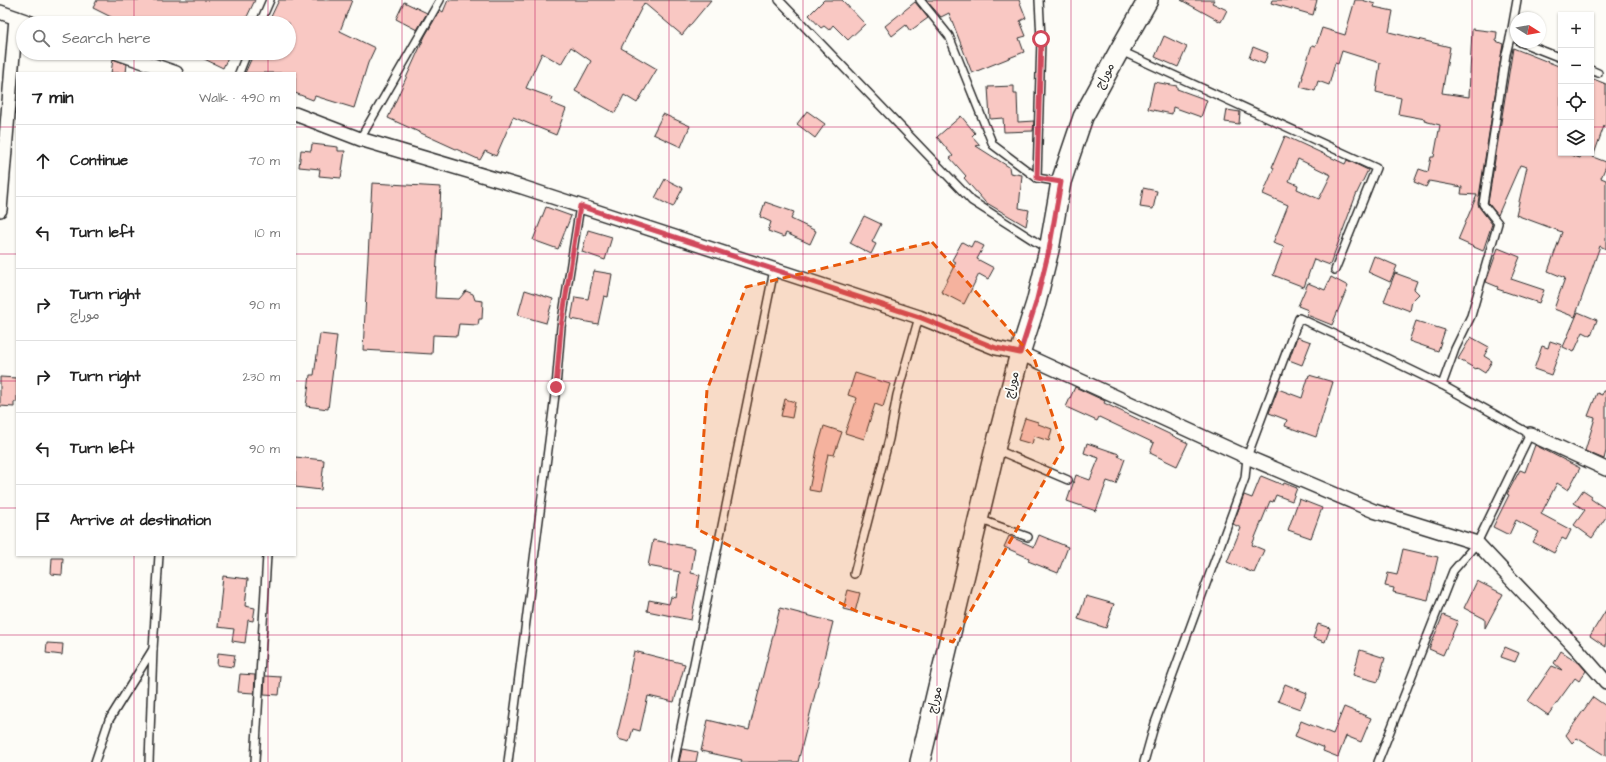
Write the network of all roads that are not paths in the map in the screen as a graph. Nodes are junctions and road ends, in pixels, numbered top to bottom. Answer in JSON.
{"nodes":[{"id":1,"x":270,"y":0,"type":"edge"},
{"id":2,"x":440,"y":0,"type":"edge"},
{"id":3,"x":779,"y":0,"type":"edge"},
{"id":4,"x":920,"y":0,"type":"edge"},
{"id":5,"x":1039,"y":0,"type":"edge"},
{"id":6,"x":1148,"y":0,"type":"edge"},
{"id":7,"x":1518,"y":0,"type":"edge"},
{"id":8,"x":0,"y":12,"type":"edge"},
{"id":9,"x":1517,"y":12,"type":"edge"},
{"id":10,"x":263,"y":16,"type":"edge"},
{"id":11,"x":16,"y":18,"type":"joint"},
{"id":12,"x":1510,"y":45,"type":"edge"},
{"id":13,"x":1535,"y":48,"type":"edge"},
{"id":14,"x":1119,"y":50,"type":"junction"},
{"id":15,"x":1558,"y":57,"type":"edge"},
{"id":16,"x":138,"y":60,"type":"edge"},
{"id":17,"x":244,"y":60,"type":"edge"},
{"id":18,"x":1594,"y":71,"type":"edge"},
{"id":19,"x":173,"y":72,"type":"edge"},
{"id":20,"x":239,"y":72,"type":"edge"},
{"id":21,"x":1598,"y":73,"type":"dead end"},
{"id":22,"x":296,"y":114,"type":"edge"},
{"id":23,"x":360,"y":139,"type":"junction"},
{"id":24,"x":1037,"y":178,"type":"junction"},
{"id":25,"x":1061,"y":182,"type":"junction"},
{"id":26,"x":580,"y":206,"type":"junction"},
{"id":27,"x":0,"y":210,"type":"edge"},
{"id":28,"x":1049,"y":250,"type":"junction"},
{"id":29,"x":774,"y":270,"type":"junction"},
{"id":30,"x":1335,"y":270,"type":"dead end"},
{"id":31,"x":919,"y":317,"type":"junction"},
{"id":32,"x":1020,"y":353,"type":"junction"},
{"id":33,"x":1442,"y":386,"type":"junction"},
{"id":34,"x":1530,"y":434,"type":"junction"},
{"id":35,"x":995,"y":449,"type":"junction"},
{"id":36,"x":1247,"y":457,"type":"junction"},
{"id":37,"x":1606,"y":469,"type":"edge"},
{"id":38,"x":1068,"y":480,"type":"dead end"},
{"id":39,"x":979,"y":519,"type":"junction"},
{"id":40,"x":1028,"y":537,"type":"dead end"},
{"id":41,"x":1477,"y":543,"type":"junction"},
{"id":42,"x":159,"y":556,"type":"edge"},
{"id":43,"x":267,"y":556,"type":"edge"},
{"id":44,"x":854,"y":574,"type":"dead end"},
{"id":45,"x":153,"y":649,"type":"junction"},
{"id":46,"x":1606,"y":682,"type":"edge"},
{"id":47,"x":95,"y":762,"type":"edge"},
{"id":48,"x":149,"y":762,"type":"edge"},
{"id":49,"x":255,"y":762,"type":"edge"},
{"id":50,"x":508,"y":762,"type":"edge"},
{"id":51,"x":674,"y":762,"type":"edge"},
{"id":52,"x":920,"y":762,"type":"edge"},
{"id":53,"x":1144,"y":762,"type":"edge"},
{"id":54,"x":1378,"y":762,"type":"edge"}],
"edges":[{"from":1,"to":10,"type":"lane"},
{"from":2,"to":23,"type":"lane"},
{"from":3,"to":28,"type":"lane"},
{"from":4,"to":24,"type":"lane"},
{"from":5,"to":24,"type":"lane"},
{"from":6,"to":14,"type":"main road","name":"موراج"},
{"from":7,"to":9,"type":"lane"},
{"from":8,"to":11,"type":"street"},
{"from":11,"to":27,"type":"street"},
{"from":12,"to":33,"type":"lane"},
{"from":13,"to":15,"type":"lane"},
{"from":14,"to":25,"type":"main road","name":"موراج"},
{"from":14,"to":30,"type":"lane"},
{"from":16,"to":19,"type":"street"},
{"from":17,"to":20,"type":"lane"},
{"from":18,"to":21,"type":"lane"},
{"from":22,"to":23,"type":"street"},
{"from":23,"to":26,"type":"street"},
{"from":24,"to":25,"type":"lane"},
{"from":25,"to":28,"type":"main road","name":"موراج"},
{"from":26,"to":29,"type":"street"},
{"from":26,"to":50,"type":"lane"},
{"from":28,"to":32,"type":"main road","name":"موراج"},
{"from":29,"to":31,"type":"street"},
{"from":29,"to":51,"type":"lane"},
{"from":31,"to":32,"type":"street"},
{"from":31,"to":44,"type":"lane"},
{"from":32,"to":35,"type":"main road","name":"موراج"},
{"from":32,"to":36,"type":"street"},
{"from":33,"to":34,"type":"lane"},
{"from":33,"to":36,"type":"lane"},
{"from":34,"to":37,"type":"street"},
{"from":34,"to":41,"type":"lane"},
{"from":35,"to":38,"type":"lane"},
{"from":35,"to":39,"type":"main road","name":"موراج"},
{"from":36,"to":41,"type":"street"},
{"from":36,"to":53,"type":"lane"},
{"from":39,"to":40,"type":"lane"},
{"from":39,"to":52,"type":"main road","name":"موراج"},
{"from":41,"to":46,"type":"street"},
{"from":41,"to":54,"type":"lane"},
{"from":42,"to":45,"type":"lane"},
{"from":43,"to":49,"type":"lane"},
{"from":45,"to":47,"type":"lane"},
{"from":45,"to":48,"type":"lane"}]}
